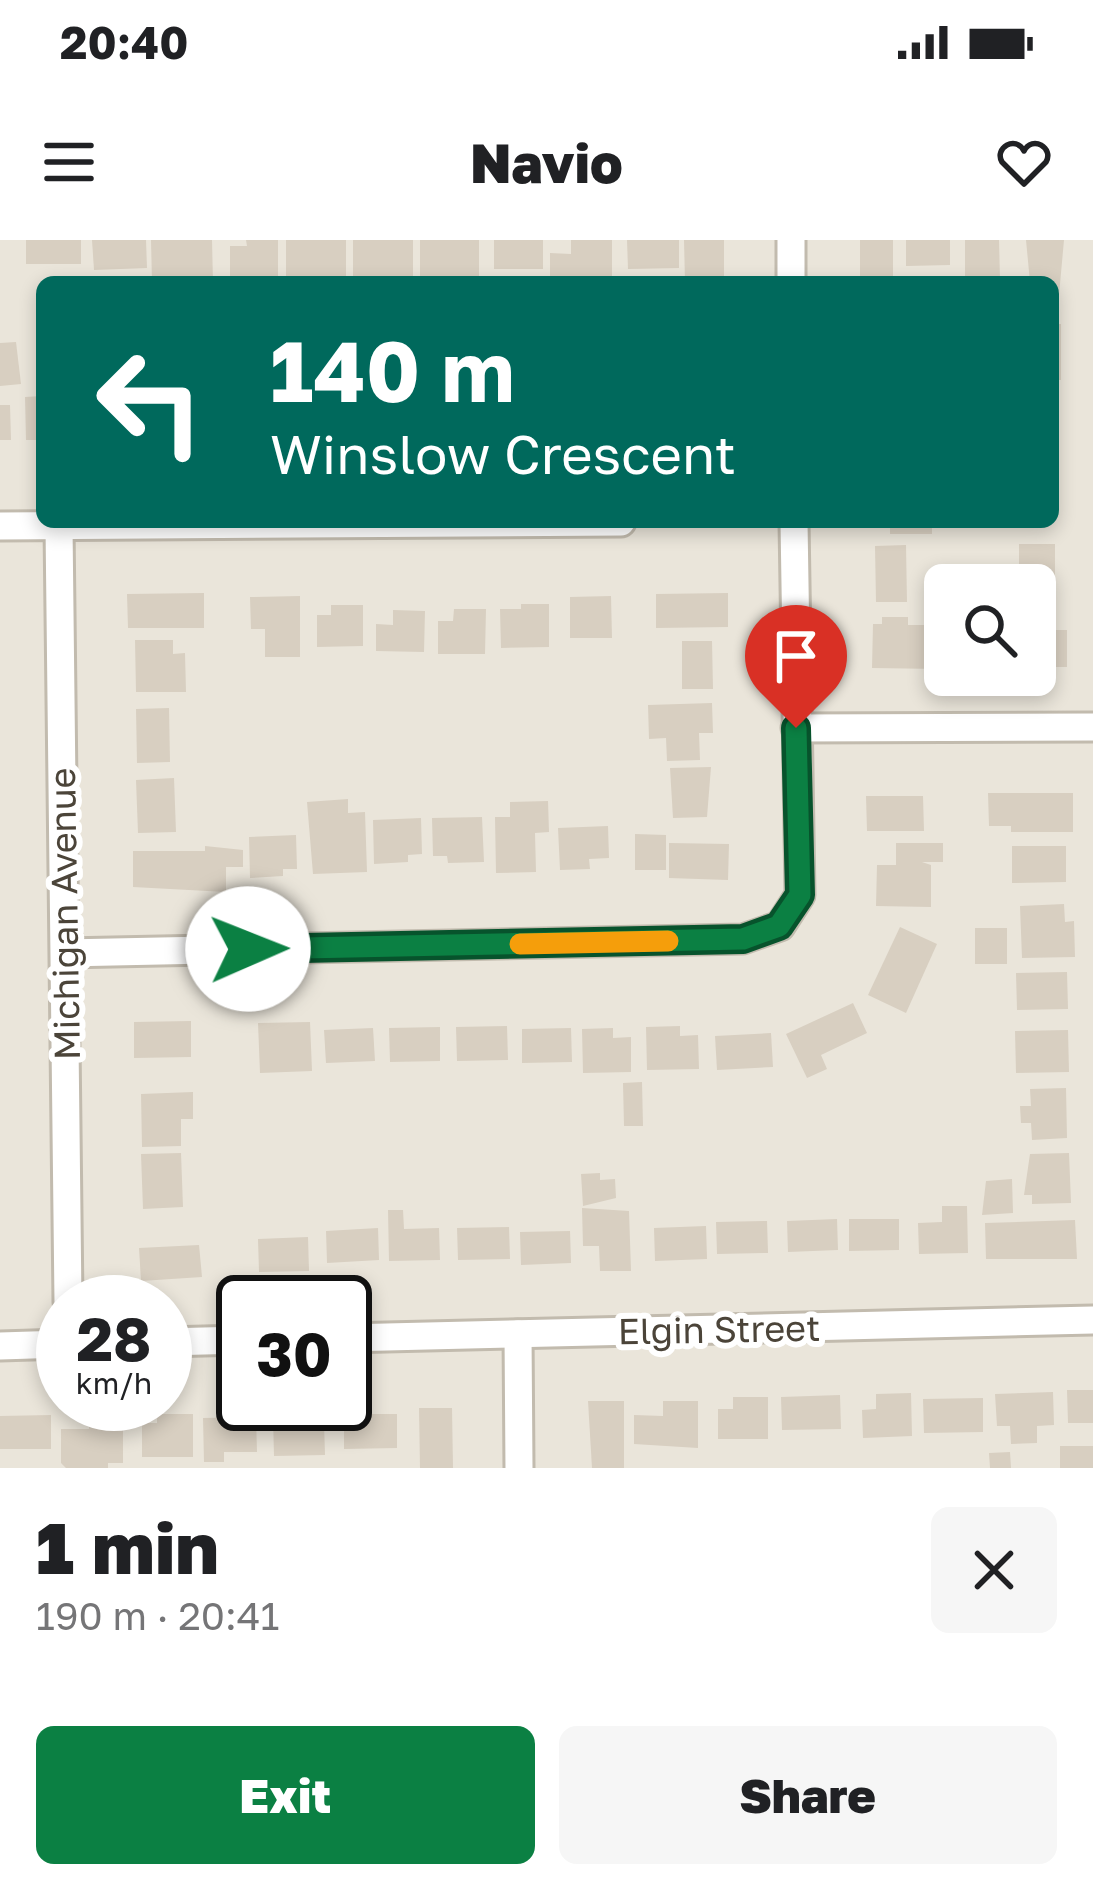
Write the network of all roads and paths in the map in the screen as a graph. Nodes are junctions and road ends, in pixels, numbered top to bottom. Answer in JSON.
{"nodes":[{"id":1,"x":791,"y":240,"type":"edge"},
{"id":2,"x":791,"y":276,"type":"edge"},
{"id":3,"x":0,"y":526,"type":"edge"},
{"id":4,"x":36,"y":526,"type":"edge"},
{"id":5,"x":59,"y":528,"type":"edge"},
{"id":6,"x":794,"y":528,"type":"edge"},
{"id":7,"x":1093,"y":727,"type":"edge"},
{"id":8,"x":796,"y":728,"type":"junction"},
{"id":9,"x":65,"y":953,"type":"junction"},
{"id":10,"x":68,"y":1275,"type":"edge"},
{"id":11,"x":1093,"y":1320,"type":"edge"},
{"id":12,"x":518,"y":1334,"type":"junction"},
{"id":13,"x":372,"y":1337,"type":"edge"},
{"id":14,"x":36,"y":1345,"type":"edge"},
{"id":15,"x":0,"y":1346,"type":"edge"},
{"id":16,"x":519,"y":1468,"type":"edge"}],
"edges":[{"from":1,"to":2,"type":"street"},
{"from":3,"to":4,"type":"street"},
{"from":5,"to":9,"type":"street","name":"Michigan Avenue"},
{"from":6,"to":8,"type":"street"},
{"from":7,"to":8,"type":"street"},
{"from":8,"to":9,"type":"street"},
{"from":9,"to":10,"type":"street","name":"Michigan Avenue"},
{"from":11,"to":12,"type":"street","name":"Elgin Street"},
{"from":12,"to":13,"type":"street","name":"Elgin Street"},
{"from":12,"to":16,"type":"street"},
{"from":14,"to":15,"type":"street"}]}
